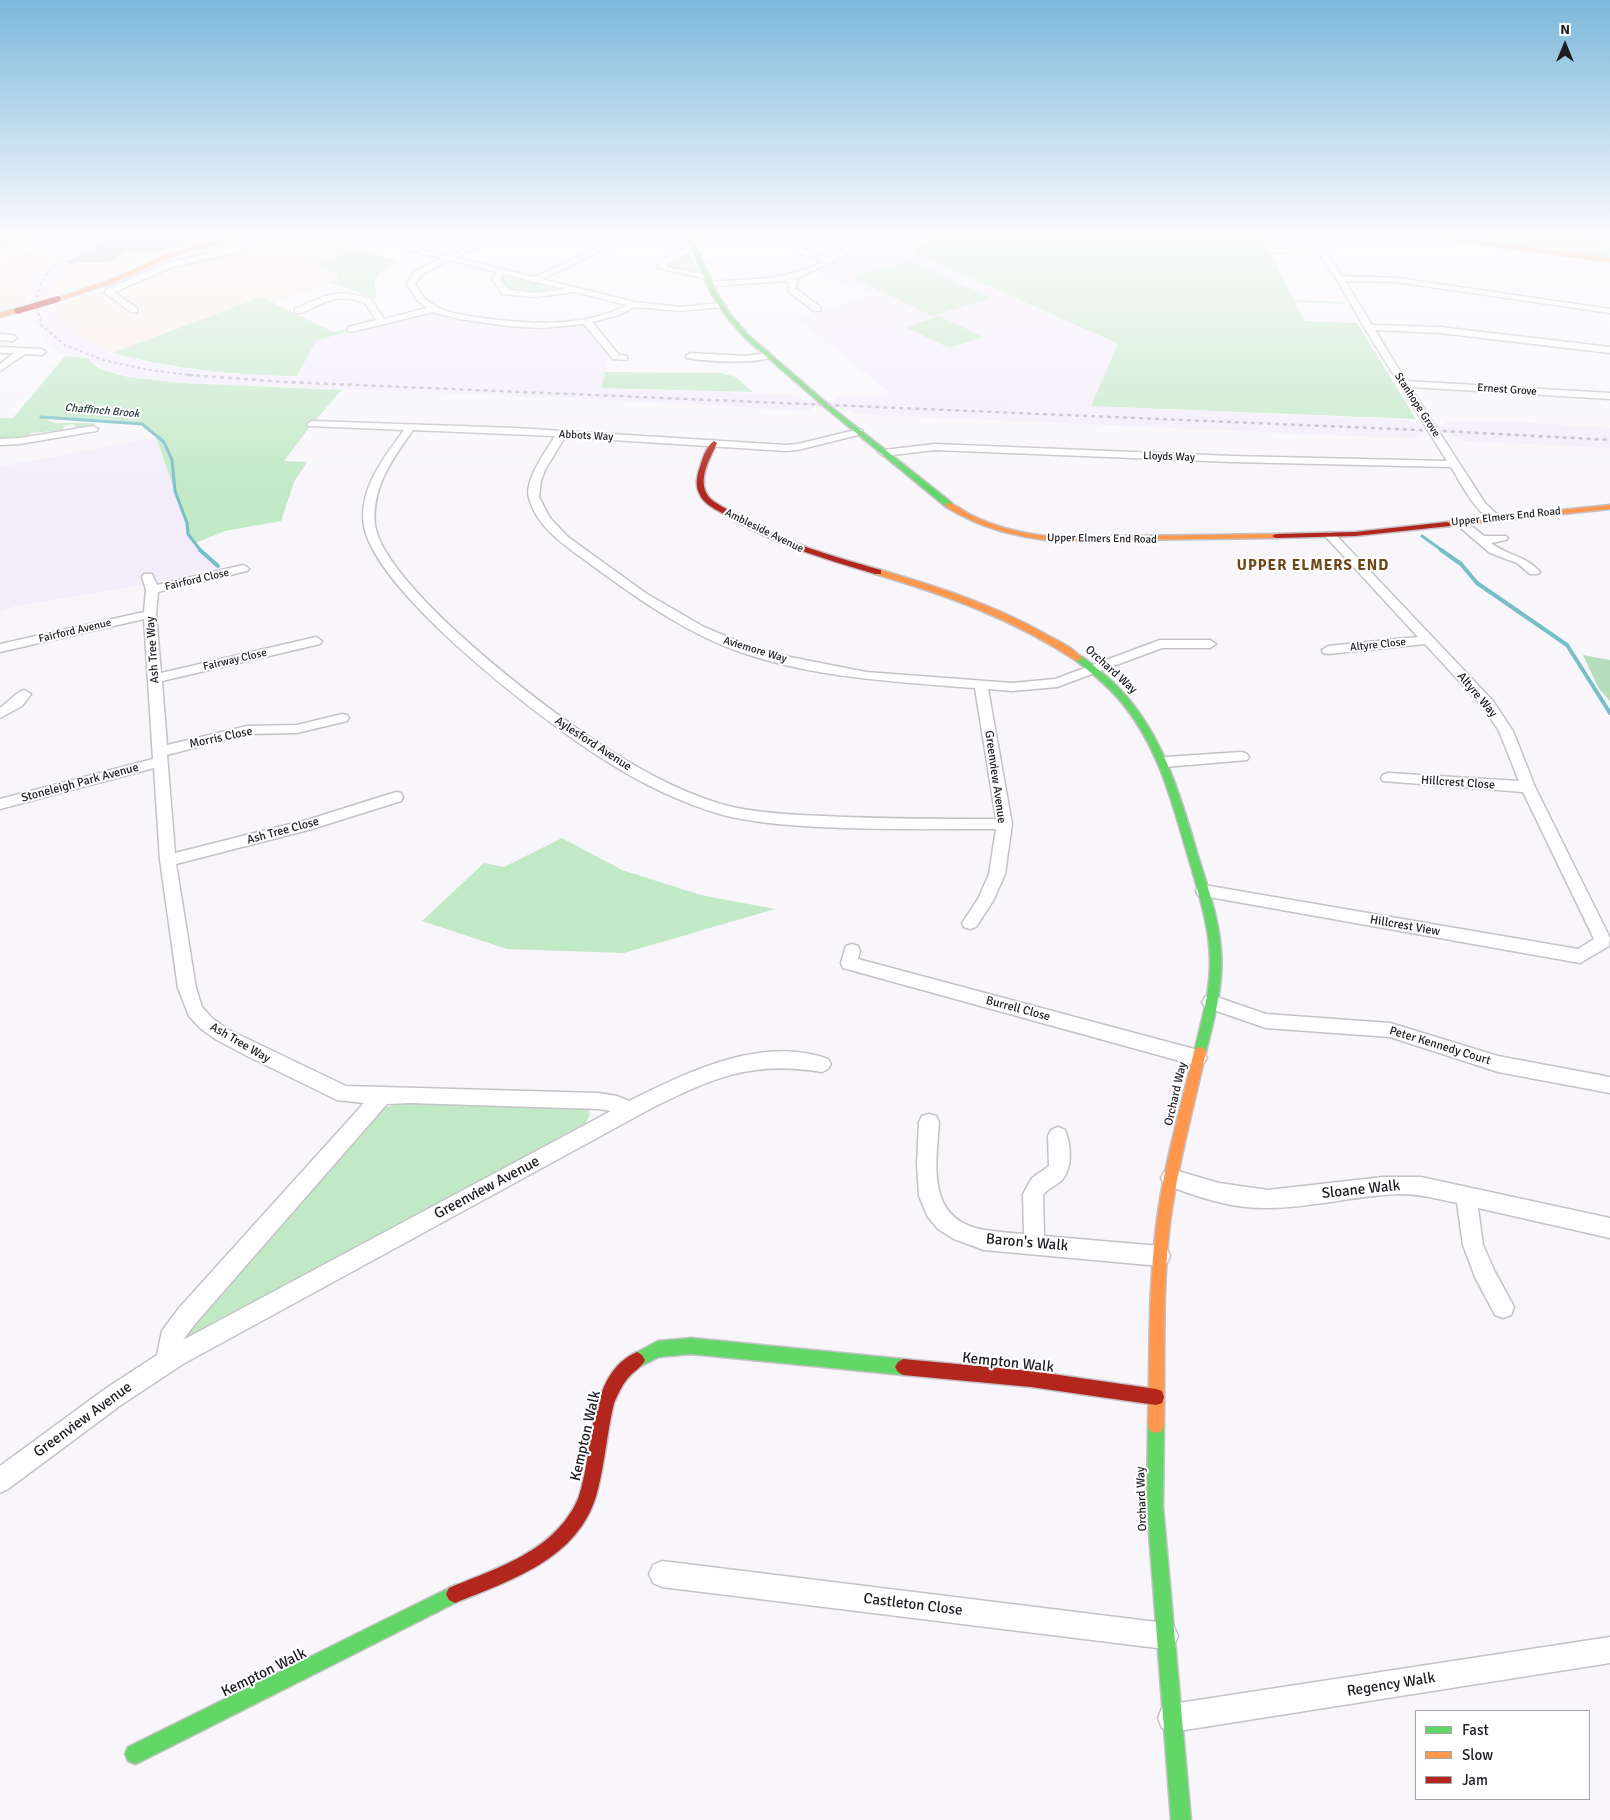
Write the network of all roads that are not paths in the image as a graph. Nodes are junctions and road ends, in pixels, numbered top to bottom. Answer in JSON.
{"nodes":[{"id":1,"x":378,"y":322,"type":"edge"},
{"id":2,"x":489,"y":322,"type":"edge"},
{"id":3,"x":579,"y":322,"type":"edge"},
{"id":4,"x":587,"y":322,"type":"edge"},
{"id":5,"x":734,"y":322,"type":"edge"},
{"id":6,"x":1365,"y":322,"type":"edge"},
{"id":7,"x":1368,"y":327,"type":"junction"},
{"id":8,"x":351,"y":329,"type":"dead end"},
{"id":9,"x":0,"y":337,"type":"edge"},
{"id":10,"x":13,"y":338,"type":"dead end"},
{"id":11,"x":0,"y":350,"type":"edge"},
{"id":12,"x":1610,"y":350,"type":"edge"},
{"id":13,"x":24,"y":351,"type":"junction"},
{"id":14,"x":42,"y":352,"type":"dead end"},
{"id":15,"x":690,"y":356,"type":"dead end"},
{"id":16,"x":768,"y":356,"type":"junction"},
{"id":17,"x":624,"y":358,"type":"dead end"},
{"id":18,"x":0,"y":368,"type":"edge"},
{"id":19,"x":1403,"y":384,"type":"junction"},
{"id":20,"x":1610,"y":396,"type":"edge"},
{"id":21,"x":312,"y":424,"type":"dead end"},
{"id":22,"x":411,"y":427,"type":"junction"},
{"id":23,"x":93,"y":429,"type":"dead end"},
{"id":24,"x":859,"y":432,"type":"junction"},
{"id":25,"x":561,"y":435,"type":"junction"},
{"id":26,"x":0,"y":442,"type":"edge"},
{"id":27,"x":714,"y":443,"type":"junction"},
{"id":28,"x":884,"y":452,"type":"junction"},
{"id":29,"x":1454,"y":464,"type":"junction"},
{"id":30,"x":1610,"y":507,"type":"edge"},
{"id":31,"x":1495,"y":518,"type":"junction"},
{"id":32,"x":1460,"y":522,"type":"junction"},
{"id":33,"x":1330,"y":535,"type":"junction"},
{"id":34,"x":1502,"y":538,"type":"dead end"},
{"id":35,"x":1482,"y":540,"type":"junction"},
{"id":36,"x":853,"y":565,"type":"joint"},
{"id":37,"x":243,"y":569,"type":"dead end"},
{"id":38,"x":1534,"y":572,"type":"dead end"},
{"id":39,"x":150,"y":584,"type":"joint"},
{"id":40,"x":150,"y":614,"type":"junction"},
{"id":41,"x":1428,"y":640,"type":"junction"},
{"id":42,"x":316,"y":641,"type":"dead end"},
{"id":43,"x":1210,"y":644,"type":"dead end"},
{"id":44,"x":0,"y":648,"type":"edge"},
{"id":45,"x":1328,"y":650,"type":"dead end"},
{"id":46,"x":1093,"y":669,"type":"junction"},
{"id":47,"x":154,"y":679,"type":"junction"},
{"id":48,"x":981,"y":685,"type":"junction"},
{"id":49,"x":24,"y":694,"type":"dead end"},
{"id":50,"x":0,"y":714,"type":"edge"},
{"id":51,"x":342,"y":718,"type":"dead end"},
{"id":52,"x":160,"y":757,"type":"junction"},
{"id":53,"x":1242,"y":757,"type":"dead end"},
{"id":54,"x":1165,"y":762,"type":"junction"},
{"id":55,"x":1388,"y":778,"type":"dead end"},
{"id":56,"x":1528,"y":787,"type":"junction"},
{"id":57,"x":396,"y":797,"type":"dead end"},
{"id":58,"x":0,"y":804,"type":"edge"},
{"id":59,"x":1004,"y":824,"type":"junction"},
{"id":60,"x":168,"y":860,"type":"junction"},
{"id":61,"x":1204,"y":891,"type":"junction"},
{"id":62,"x":970,"y":923,"type":"dead end"},
{"id":63,"x":1603,"y":941,"type":"joint"},
{"id":64,"x":852,"y":951,"type":"dead end"},
{"id":65,"x":1211,"y":1002,"type":"junction"},
{"id":66,"x":1198,"y":1058,"type":"junction"},
{"id":67,"x":822,"y":1064,"type":"dead end"},
{"id":68,"x":1610,"y":1085,"type":"edge"},
{"id":69,"x":382,"y":1096,"type":"junction"},
{"id":70,"x":629,"y":1111,"type":"junction"},
{"id":71,"x":929,"y":1122,"type":"dead end"},
{"id":72,"x":1058,"y":1136,"type":"dead end"},
{"id":73,"x":1171,"y":1178,"type":"junction"},
{"id":74,"x":1466,"y":1196,"type":"junction"},
{"id":75,"x":1610,"y":1228,"type":"edge"},
{"id":76,"x":1034,"y":1244,"type":"junction"},
{"id":77,"x":1160,"y":1256,"type":"junction"},
{"id":78,"x":1503,"y":1307,"type":"dead end"},
{"id":79,"x":167,"y":1361,"type":"junction"},
{"id":80,"x":1156,"y":1398,"type":"junction"},
{"id":81,"x":0,"y":1481,"type":"edge"},
{"id":82,"x":662,"y":1574,"type":"dead end"},
{"id":83,"x":1165,"y":1636,"type":"junction"},
{"id":84,"x":1610,"y":1650,"type":"edge"},
{"id":85,"x":1172,"y":1718,"type":"junction"},
{"id":86,"x":135,"y":1754,"type":"dead end"},
{"id":87,"x":1181,"y":1820,"type":"edge"}],
"edges":[{"from":1,"to":8,"type":"street"},
{"from":2,"to":3,"type":"street"},
{"from":4,"to":17,"type":"street"},
{"from":5,"to":16,"type":"street","name":"Upper Elmers End Road"},
{"from":6,"to":7,"type":"street","name":"Stanhope Grove"},
{"from":7,"to":12,"type":"street"},
{"from":7,"to":19,"type":"street","name":"Stanhope Grove"},
{"from":9,"to":10,"type":"street"},
{"from":11,"to":13,"type":"street"},
{"from":13,"to":14,"type":"street"},
{"from":13,"to":18,"type":"street"},
{"from":15,"to":16,"type":"street"},
{"from":16,"to":24,"type":"street","name":"Upper Elmers End Road"},
{"from":19,"to":20,"type":"street","name":"Ernest Grove"},
{"from":19,"to":29,"type":"street","name":"Stanhope Grove"},
{"from":21,"to":22,"type":"street","name":"Abbots Way"},
{"from":22,"to":25,"type":"street","name":"Abbots Way"},
{"from":22,"to":59,"type":"street","name":"Aylesford Avenue"},
{"from":23,"to":26,"type":"street"},
{"from":24,"to":27,"type":"street","name":"Abbots Way"},
{"from":24,"to":28,"type":"street","name":"Upper Elmers End Road"},
{"from":25,"to":27,"type":"street","name":"Abbots Way"},
{"from":25,"to":48,"type":"street","name":"Aviemore Way"},
{"from":27,"to":36,"type":"street","name":"Ambleside Avenue"},
{"from":28,"to":29,"type":"street","name":"Lloyds Way"},
{"from":28,"to":33,"type":"street","name":"Upper Elmers End Road"},
{"from":29,"to":31,"type":"street","name":"Stanhope Grove"},
{"from":30,"to":31,"type":"street","name":"Upper Elmers End Road"},
{"from":31,"to":32,"type":"street","name":"Upper Elmers End Road"},
{"from":32,"to":33,"type":"street","name":"Upper Elmers End Road"},
{"from":32,"to":35,"type":"street"},
{"from":33,"to":41,"type":"street","name":"Altyre Way"},
{"from":34,"to":35,"type":"street"},
{"from":35,"to":38,"type":"street"},
{"from":36,"to":46,"type":"street","name":"Orchard Way"},
{"from":37,"to":39,"type":"street","name":"Fairford Close"},
{"from":39,"to":40,"type":"street","name":"Ash Tree Way"},
{"from":40,"to":44,"type":"street","name":"Fairford Avenue"},
{"from":40,"to":47,"type":"street","name":"Ash Tree Way"},
{"from":41,"to":45,"type":"street","name":"Altyre Close"},
{"from":41,"to":56,"type":"street","name":"Altyre Way"},
{"from":42,"to":47,"type":"street","name":"Fairway Close"},
{"from":43,"to":46,"type":"street","name":"Aviemore Way"},
{"from":46,"to":48,"type":"street","name":"Aviemore Way"},
{"from":46,"to":54,"type":"street","name":"Orchard Way"},
{"from":47,"to":52,"type":"street","name":"Ash Tree Way"},
{"from":48,"to":59,"type":"street","name":"Greenview Avenue"},
{"from":49,"to":50,"type":"street"},
{"from":51,"to":52,"type":"street","name":"Morris Close"},
{"from":52,"to":58,"type":"street","name":"Stoneleigh Park Avenue"},
{"from":52,"to":60,"type":"street","name":"Ash Tree Way"},
{"from":53,"to":54,"type":"street"},
{"from":54,"to":61,"type":"street","name":"Orchard Way"},
{"from":55,"to":56,"type":"street","name":"Hillcrest Close"},
{"from":56,"to":63,"type":"street","name":"Altyre Way"},
{"from":57,"to":60,"type":"street","name":"Ash Tree Close"},
{"from":59,"to":62,"type":"street","name":"Greenview Avenue"},
{"from":60,"to":69,"type":"street","name":"Ash Tree Way"},
{"from":61,"to":63,"type":"street","name":"Hillcrest View"},
{"from":61,"to":65,"type":"street","name":"Orchard Way"},
{"from":64,"to":66,"type":"street","name":"Burrell Close"},
{"from":65,"to":66,"type":"street","name":"Orchard Way"},
{"from":65,"to":68,"type":"street","name":"Peter Kennedy Court"},
{"from":66,"to":73,"type":"street","name":"Orchard Way"},
{"from":67,"to":70,"type":"street","name":"Greenview Avenue"},
{"from":69,"to":70,"type":"street","name":"Ash Tree Way"},
{"from":69,"to":79,"type":"street"},
{"from":70,"to":79,"type":"street","name":"Greenview Avenue"},
{"from":71,"to":76,"type":"street","name":"Baron's Walk"},
{"from":72,"to":76,"type":"street"},
{"from":73,"to":74,"type":"street","name":"Sloane Walk"},
{"from":73,"to":77,"type":"street","name":"Orchard Way"},
{"from":74,"to":75,"type":"street","name":"Sloane Walk"},
{"from":74,"to":78,"type":"street"},
{"from":76,"to":77,"type":"street","name":"Baron's Walk"},
{"from":77,"to":80,"type":"street","name":"Orchard Way"},
{"from":79,"to":81,"type":"street","name":"Greenview Avenue"},
{"from":80,"to":83,"type":"street","name":"Orchard Way"},
{"from":80,"to":86,"type":"street","name":"Kempton Walk"},
{"from":82,"to":83,"type":"street","name":"Castleton Close"},
{"from":83,"to":85,"type":"street","name":"Orchard Way"},
{"from":84,"to":85,"type":"street","name":"Regency Walk"},
{"from":85,"to":87,"type":"street","name":"Orchard Way"}]}
